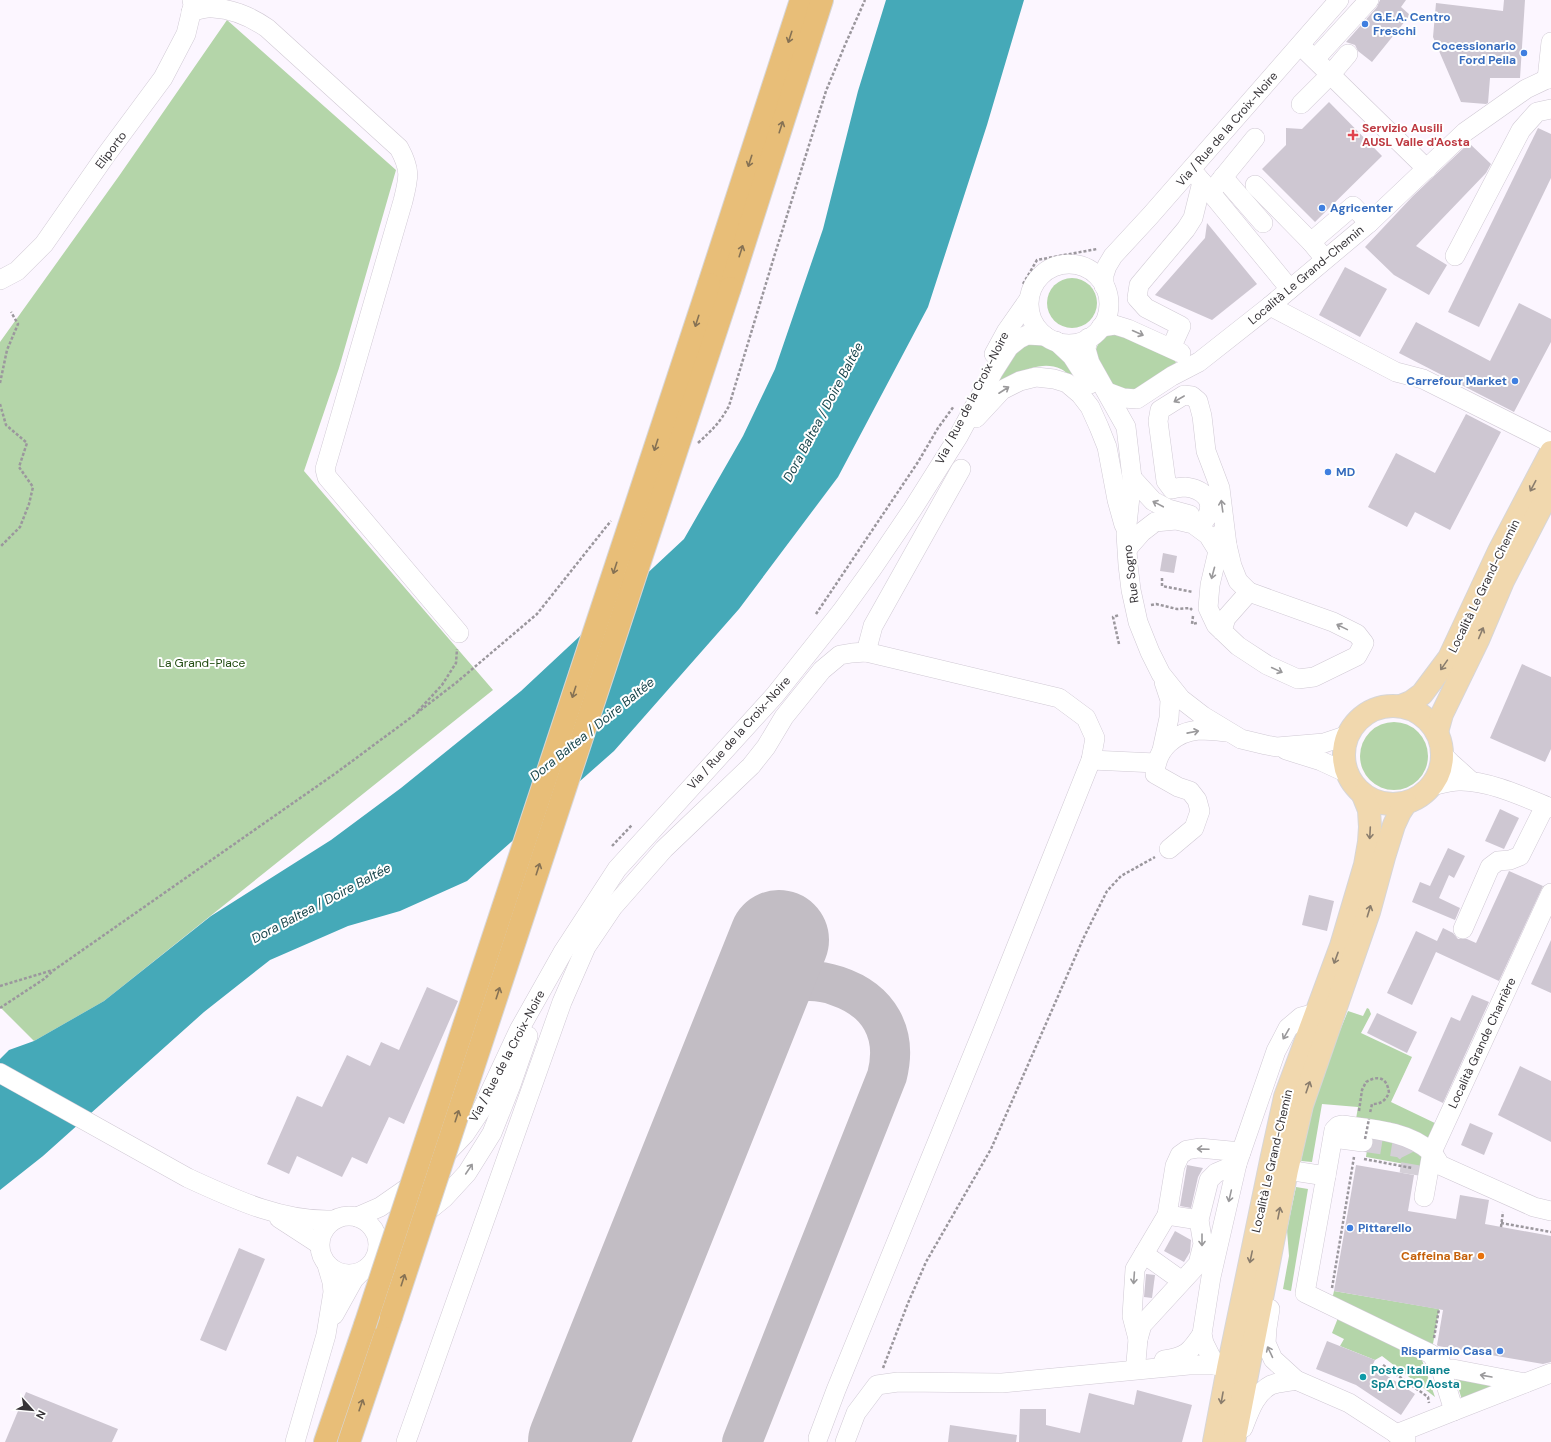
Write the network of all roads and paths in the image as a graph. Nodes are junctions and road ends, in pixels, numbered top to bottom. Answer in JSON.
{"nodes":[{"id":1,"x":801,"y":0,"type":"edge"},
{"id":2,"x":822,"y":0,"type":"edge"},
{"id":3,"x":865,"y":0,"type":"edge"},
{"id":4,"x":1369,"y":0,"type":"edge"},
{"id":5,"x":1331,"y":3,"type":"edge"},
{"id":6,"x":191,"y":6,"type":"edge"},
{"id":7,"x":1551,"y":42,"type":"edge"},
{"id":8,"x":1300,"y":45,"type":"junction"},
{"id":9,"x":1348,"y":54,"type":"dead end"},
{"id":10,"x":1315,"y":58,"type":"junction"},
{"id":11,"x":1331,"y":74,"type":"junction"},
{"id":12,"x":1549,"y":79,"type":"edge"},
{"id":13,"x":1301,"y":104,"type":"dead end"},
{"id":14,"x":1551,"y":109,"type":"edge"},
{"id":15,"x":1255,"y":138,"type":"dead end"},
{"id":16,"x":1427,"y":169,"type":"junction"},
{"id":17,"x":1223,"y":177,"type":"junction"},
{"id":18,"x":1201,"y":181,"type":"junction"},
{"id":19,"x":1255,"y":185,"type":"dead end"},
{"id":20,"x":1263,"y":223,"type":"dead end"},
{"id":21,"x":1369,"y":223,"type":"junction"},
{"id":22,"x":1311,"y":242,"type":"junction"},
{"id":23,"x":1113,"y":256,"type":"junction"},
{"id":24,"x":1455,"y":256,"type":"dead end"},
{"id":25,"x":1325,"y":259,"type":"junction"},
{"id":26,"x":1083,"y":266,"type":"junction"},
{"id":27,"x":0,"y":280,"type":"edge"},
{"id":28,"x":719,"y":286,"type":"junction"},
{"id":29,"x":1104,"y":286,"type":"junction"},
{"id":30,"x":1290,"y":289,"type":"junction"},
{"id":31,"x":1025,"y":293,"type":"junction"},
{"id":32,"x":1270,"y":306,"type":"junction"},
{"id":33,"x":11,"y":312,"type":"dead end"},
{"id":34,"x":1095,"y":332,"type":"junction"},
{"id":35,"x":1051,"y":339,"type":"junction"},
{"id":36,"x":1171,"y":348,"type":"junction"},
{"id":37,"x":1198,"y":362,"type":"junction"},
{"id":38,"x":0,"y":383,"type":"edge"},
{"id":39,"x":1107,"y":392,"type":"junction"},
{"id":40,"x":1137,"y":399,"type":"junction"},
{"id":41,"x":0,"y":404,"type":"edge"},
{"id":42,"x":955,"y":405,"type":"dead end"},
{"id":43,"x":1126,"y":427,"type":"junction"},
{"id":44,"x":958,"y":437,"type":"junction"},
{"id":45,"x":1551,"y":443,"type":"edge"},
{"id":46,"x":696,"y":445,"type":"dead end"},
{"id":47,"x":1551,"y":452,"type":"edge"},
{"id":48,"x":961,"y":469,"type":"dead end"},
{"id":49,"x":1132,"y":478,"type":"junction"},
{"id":50,"x":931,"y":479,"type":"junction"},
{"id":51,"x":1551,"y":488,"type":"edge"},
{"id":52,"x":617,"y":516,"type":"dead end"},
{"id":53,"x":1205,"y":520,"type":"junction"},
{"id":54,"x":1126,"y":533,"type":"junction"},
{"id":55,"x":1227,"y":545,"type":"junction"},
{"id":56,"x":0,"y":547,"type":"edge"},
{"id":57,"x":1162,"y":578,"type":"dead end"},
{"id":58,"x":1249,"y":592,"type":"junction"},
{"id":59,"x":1209,"y":596,"type":"junction"},
{"id":60,"x":1136,"y":610,"type":"junction"},
{"id":61,"x":812,"y":620,"type":"dead end"},
{"id":62,"x":1218,"y":625,"type":"junction"},
{"id":63,"x":459,"y":633,"type":"joint"},
{"id":64,"x":1119,"y":644,"type":"dead end"},
{"id":65,"x":866,"y":652,"type":"junction"},
{"id":66,"x":1161,"y":674,"type":"junction"},
{"id":67,"x":1401,"y":706,"type":"junction"},
{"id":68,"x":413,"y":716,"type":"junction"},
{"id":69,"x":1230,"y":732,"type":"junction"},
{"id":70,"x":1437,"y":732,"type":"junction"},
{"id":71,"x":1348,"y":735,"type":"junction"},
{"id":72,"x":1277,"y":746,"type":"junction"},
{"id":73,"x":1442,"y":754,"type":"junction"},
{"id":74,"x":1159,"y":757,"type":"junction"},
{"id":75,"x":1091,"y":760,"type":"junction"},
{"id":76,"x":1347,"y":773,"type":"junction"},
{"id":77,"x":1471,"y":781,"type":"junction"},
{"id":78,"x":1432,"y":786,"type":"junction"},
{"id":79,"x":1363,"y":795,"type":"junction"},
{"id":80,"x":1406,"y":803,"type":"junction"},
{"id":81,"x":1548,"y":807,"type":"edge"},
{"id":82,"x":634,"y":823,"type":"dead end"},
{"id":83,"x":612,"y":846,"type":"dead end"},
{"id":84,"x":1169,"y":850,"type":"joint"},
{"id":85,"x":1551,"y":893,"type":"edge"},
{"id":86,"x":1463,"y":929,"type":"dead end"},
{"id":87,"x":54,"y":970,"type":"junction"},
{"id":88,"x":545,"y":984,"type":"junction"},
{"id":89,"x":0,"y":986,"type":"edge"},
{"id":90,"x":0,"y":1008,"type":"edge"},
{"id":91,"x":1316,"y":1013,"type":"junction"},
{"id":92,"x":0,"y":1073,"type":"edge"},
{"id":93,"x":1372,"y":1104,"type":"dead end"},
{"id":94,"x":1362,"y":1138,"type":"junction"},
{"id":95,"x":1432,"y":1152,"type":"junction"},
{"id":96,"x":1239,"y":1158,"type":"junction"},
{"id":97,"x":1417,"y":1169,"type":"dead end"},
{"id":98,"x":1287,"y":1170,"type":"junction"},
{"id":99,"x":1326,"y":1176,"type":"junction"},
{"id":100,"x":1424,"y":1197,"type":"dead end"},
{"id":101,"x":260,"y":1208,"type":"junction"},
{"id":102,"x":1551,"y":1211,"type":"edge"},
{"id":103,"x":1167,"y":1215,"type":"junction"},
{"id":104,"x":358,"y":1217,"type":"junction"},
{"id":105,"x":333,"y":1220,"type":"junction"},
{"id":106,"x":1199,"y":1220,"type":"junction"},
{"id":107,"x":1501,"y":1227,"type":"dead end"},
{"id":108,"x":1551,"y":1232,"type":"edge"},
{"id":109,"x":1274,"y":1236,"type":"junction"},
{"id":110,"x":320,"y":1244,"type":"junction"},
{"id":111,"x":378,"y":1247,"type":"junction"},
{"id":112,"x":1144,"y":1254,"type":"junction"},
{"id":113,"x":327,"y":1265,"type":"junction"},
{"id":114,"x":361,"y":1272,"type":"junction"},
{"id":115,"x":1182,"y":1281,"type":"junction"},
{"id":116,"x":1330,"y":1305,"type":"junction"},
{"id":117,"x":1439,"y":1309,"type":"dead end"},
{"id":118,"x":326,"y":1334,"type":"junction"},
{"id":119,"x":1202,"y":1334,"type":"junction"},
{"id":120,"x":1138,"y":1339,"type":"junction"},
{"id":121,"x":1437,"y":1356,"type":"junction"},
{"id":122,"x":1136,"y":1362,"type":"junction"},
{"id":123,"x":1383,"y":1365,"type":"dead end"},
{"id":124,"x":1221,"y":1367,"type":"junction"},
{"id":125,"x":1117,"y":1372,"type":"junction"},
{"id":126,"x":1551,"y":1373,"type":"edge"},
{"id":127,"x":1296,"y":1380,"type":"junction"},
{"id":128,"x":1525,"y":1383,"type":"junction"},
{"id":129,"x":877,"y":1386,"type":"junction"},
{"id":130,"x":1423,"y":1406,"type":"dead end"},
{"id":131,"x":1454,"y":1411,"type":"junction"},
{"id":132,"x":818,"y":1438,"type":"dead end"},
{"id":133,"x":1402,"y":1438,"type":"edge"},
{"id":134,"x":295,"y":1442,"type":"edge"},
{"id":135,"x":325,"y":1442,"type":"edge"},
{"id":136,"x":349,"y":1442,"type":"edge"},
{"id":137,"x":406,"y":1442,"type":"edge"},
{"id":138,"x":845,"y":1442,"type":"edge"},
{"id":139,"x":1214,"y":1442,"type":"edge"},
{"id":140,"x":1234,"y":1442,"type":"edge"},
{"id":141,"x":1237,"y":1442,"type":"edge"}],
"edges":[{"from":1,"to":28,"type":"highway","one_way":true},
{"from":28,"to":2,"type":"highway","one_way":true},
{"from":3,"to":46,"type":"path"},
{"from":4,"to":10,"type":"street"},
{"from":5,"to":8,"type":"street","name":"Via / Rue de la Croix-Noire"},
{"from":6,"to":27,"type":"street","name":"Eliporto"},
{"from":6,"to":63,"type":"street"},
{"from":7,"to":12,"type":"street","name":"Località Le Grand-Chemin"},
{"from":8,"to":10,"type":"street"},
{"from":8,"to":18,"type":"street","name":"Via / Rue de la Croix-Noire"},
{"from":9,"to":11,"type":"street"},
{"from":10,"to":11,"type":"street"},
{"from":11,"to":13,"type":"street"},
{"from":11,"to":16,"type":"street"},
{"from":12,"to":16,"type":"street","name":"Località Le Grand-Chemin"},
{"from":14,"to":24,"type":"street"},
{"from":15,"to":17,"type":"street"},
{"from":16,"to":21,"type":"street","name":"Località Le Grand-Chemin"},
{"from":17,"to":18,"type":"street"},
{"from":17,"to":20,"type":"street"},
{"from":18,"to":23,"type":"street","name":"Via / Rue de la Croix-Noire"},
{"from":18,"to":30,"type":"street"},
{"from":18,"to":36,"type":"street"},
{"from":19,"to":22,"type":"street"},
{"from":21,"to":22,"type":"street"},
{"from":21,"to":25,"type":"street","name":"Località Le Grand-Chemin"},
{"from":22,"to":25,"type":"street"},
{"from":23,"to":26,"type":"street","name":"Via / Rue de la Croix-Noire"},
{"from":23,"to":29,"type":"street","name":"Via / Rue de la Croix-Noire"},
{"from":23,"to":31,"type":"path"},
{"from":25,"to":30,"type":"street","name":"Località Le Grand-Chemin"},
{"from":26,"to":29,"type":"street"},
{"from":26,"to":31,"type":"street"},
{"from":28,"to":135,"type":"highway","one_way":true,"bridge":true},
{"from":136,"to":28,"type":"highway","one_way":true,"bridge":true},
{"from":29,"to":34,"type":"street"},
{"from":30,"to":32,"type":"street","name":"Località Le Grand-Chemin"},
{"from":31,"to":35,"type":"street"},
{"from":31,"to":50,"type":"street","name":"Via / Rue de la Croix-Noire"},
{"from":32,"to":37,"type":"street","name":"Località Le Grand-Chemin"},
{"from":32,"to":45,"type":"street"},
{"from":33,"to":38,"type":"path"},
{"from":34,"to":35,"type":"street"},
{"from":34,"to":36,"type":"street","one_way":true},
{"from":34,"to":39,"type":"street","name":"Rue Sogno"},
{"from":35,"to":44,"type":"street","name":"Via / Rue de la Croix-Noire"},
{"from":35,"to":54,"type":"street","name":"Rue Sogno"},
{"from":36,"to":37,"type":"street"},
{"from":37,"to":40,"type":"street","name":"Località Le Grand-Chemin"},
{"from":39,"to":40,"type":"street"},
{"from":39,"to":43,"type":"street","name":"Rue Sogno"},
{"from":40,"to":43,"type":"street"},
{"from":41,"to":56,"type":"path"},
{"from":42,"to":61,"type":"path"},
{"from":43,"to":49,"type":"street","name":"Rue Sogno"},
{"from":44,"to":50,"type":"street","name":"Via / Rue de la Croix-Noire"},
{"from":44,"to":54,"type":"street","one_way":true},
{"from":47,"to":67,"type":"main road","name":"Località Le Grand-Chemin","one_way":true},
{"from":48,"to":65,"type":"street"},
{"from":53,"to":49,"type":"street","one_way":true},
{"from":49,"to":54,"type":"street","name":"Rue Sogno"},
{"from":50,"to":88,"type":"street","name":"Via / Rue de la Croix-Noire"},
{"from":70,"to":51,"type":"main road","name":"Località Le Grand-Chemin","one_way":true},
{"from":52,"to":68,"type":"path"},
{"from":53,"to":55,"type":"street"},
{"from":55,"to":53,"type":"street","one_way":true},
{"from":54,"to":59,"type":"street","one_way":true},
{"from":54,"to":60,"type":"street","name":"Rue Sogno"},
{"from":55,"to":58,"type":"street"},
{"from":57,"to":59,"type":"path"},
{"from":58,"to":62,"type":"street"},
{"from":62,"to":58,"type":"street","one_way":true},
{"from":59,"to":62,"type":"street"},
{"from":60,"to":62,"type":"path"},
{"from":60,"to":64,"type":"path"},
{"from":60,"to":66,"type":"street","name":"Rue Sogno"},
{"from":63,"to":68,"type":"path"},
{"from":65,"to":75,"type":"street"},
{"from":65,"to":137,"type":"street"},
{"from":66,"to":69,"type":"street","name":"Rue Sogno"},
{"from":66,"to":74,"type":"street"},
{"from":67,"to":70,"type":"main road","name":"Località Le Grand-Chemin"},
{"from":67,"to":71,"type":"main road","name":"Località Le Grand-Chemin"},
{"from":68,"to":87,"type":"path"},
{"from":69,"to":72,"type":"street","name":"Rue Sogno"},
{"from":74,"to":69,"type":"street","one_way":true},
{"from":70,"to":73,"type":"main road","name":"Località Le Grand-Chemin"},
{"from":71,"to":72,"type":"street","name":"Rue Sogno"},
{"from":71,"to":76,"type":"main road","name":"Località Le Grand-Chemin"},
{"from":72,"to":76,"type":"street","name":"Rue Sogno"},
{"from":73,"to":77,"type":"street"},
{"from":73,"to":78,"type":"main road","name":"Località Le Grand-Chemin"},
{"from":74,"to":75,"type":"street"},
{"from":74,"to":84,"type":"street"},
{"from":75,"to":132,"type":"street"},
{"from":76,"to":79,"type":"main road","name":"Località Le Grand-Chemin"},
{"from":77,"to":78,"type":"street"},
{"from":77,"to":81,"type":"street"},
{"from":78,"to":80,"type":"main road","name":"Località Le Grand-Chemin"},
{"from":79,"to":80,"type":"main road","name":"Località Le Grand-Chemin"},
{"from":79,"to":91,"type":"main road","name":"Località Le Grand-Chemin","one_way":true},
{"from":98,"to":80,"type":"main road","name":"Località Le Grand-Chemin","one_way":true},
{"from":81,"to":86,"type":"street"},
{"from":82,"to":83,"type":"path"},
{"from":84,"to":129,"type":"path"},
{"from":85,"to":95,"type":"street","name":"Località Grande Charrière"},
{"from":87,"to":89,"type":"path"},
{"from":87,"to":90,"type":"path"},
{"from":88,"to":104,"type":"street","name":"Via / Rue de la Croix-Noire"},
{"from":111,"to":88,"type":"street","name":"Via / Rue de la Croix-Noire","one_way":true},
{"from":91,"to":96,"type":"street","one_way":true},
{"from":91,"to":124,"type":"main road","name":"Località Le Grand-Chemin","one_way":true},
{"from":92,"to":101,"type":"street"},
{"from":93,"to":94,"type":"path"},
{"from":94,"to":95,"type":"street"},
{"from":94,"to":97,"type":"path"},
{"from":94,"to":99,"type":"street"},
{"from":94,"to":116,"type":"path"},
{"from":95,"to":100,"type":"street","name":"Località Grande Charrière"},
{"from":95,"to":102,"type":"street"},
{"from":96,"to":103,"type":"street","one_way":true},
{"from":96,"to":106,"type":"street"},
{"from":96,"to":119,"type":"street","one_way":true},
{"from":98,"to":99,"type":"street"},
{"from":109,"to":98,"type":"main road","name":"Località Le Grand-Chemin","one_way":true},
{"from":99,"to":116,"type":"street"},
{"from":101,"to":105,"type":"street"},
{"from":101,"to":110,"type":"street"},
{"from":103,"to":106,"type":"street"},
{"from":103,"to":112,"type":"street"},
{"from":104,"to":105,"type":"street"},
{"from":104,"to":111,"type":"street"},
{"from":105,"to":110,"type":"street"},
{"from":106,"to":115,"type":"street","one_way":true},
{"from":107,"to":108,"type":"path"},
{"from":127,"to":109,"type":"street","one_way":true},
{"from":109,"to":140,"type":"main road","name":"Località Le Grand-Chemin"},
{"from":110,"to":113,"type":"street"},
{"from":111,"to":114,"type":"street"},
{"from":112,"to":115,"type":"street"},
{"from":112,"to":120,"type":"street","one_way":true},
{"from":113,"to":114,"type":"street"},
{"from":113,"to":118,"type":"street"},
{"from":114,"to":118,"type":"street"},
{"from":115,"to":120,"type":"street"},
{"from":116,"to":121,"type":"street"},
{"from":117,"to":121,"type":"path"},
{"from":118,"to":134,"type":"street"},
{"from":119,"to":122,"type":"street"},
{"from":119,"to":124,"type":"street"},
{"from":120,"to":122,"type":"street"},
{"from":128,"to":121,"type":"street","one_way":true},
{"from":121,"to":131,"type":"street"},
{"from":122,"to":125,"type":"street"},
{"from":123,"to":130,"type":"path"},
{"from":124,"to":125,"type":"street"},
{"from":124,"to":139,"type":"main road","name":"Località Le Grand-Chemin","one_way":true},
{"from":125,"to":129,"type":"street"},
{"from":126,"to":128,"type":"street"},
{"from":127,"to":133,"type":"street"},
{"from":127,"to":141,"type":"street"},
{"from":128,"to":131,"type":"street"},
{"from":129,"to":138,"type":"street"},
{"from":131,"to":133,"type":"street"}]}
